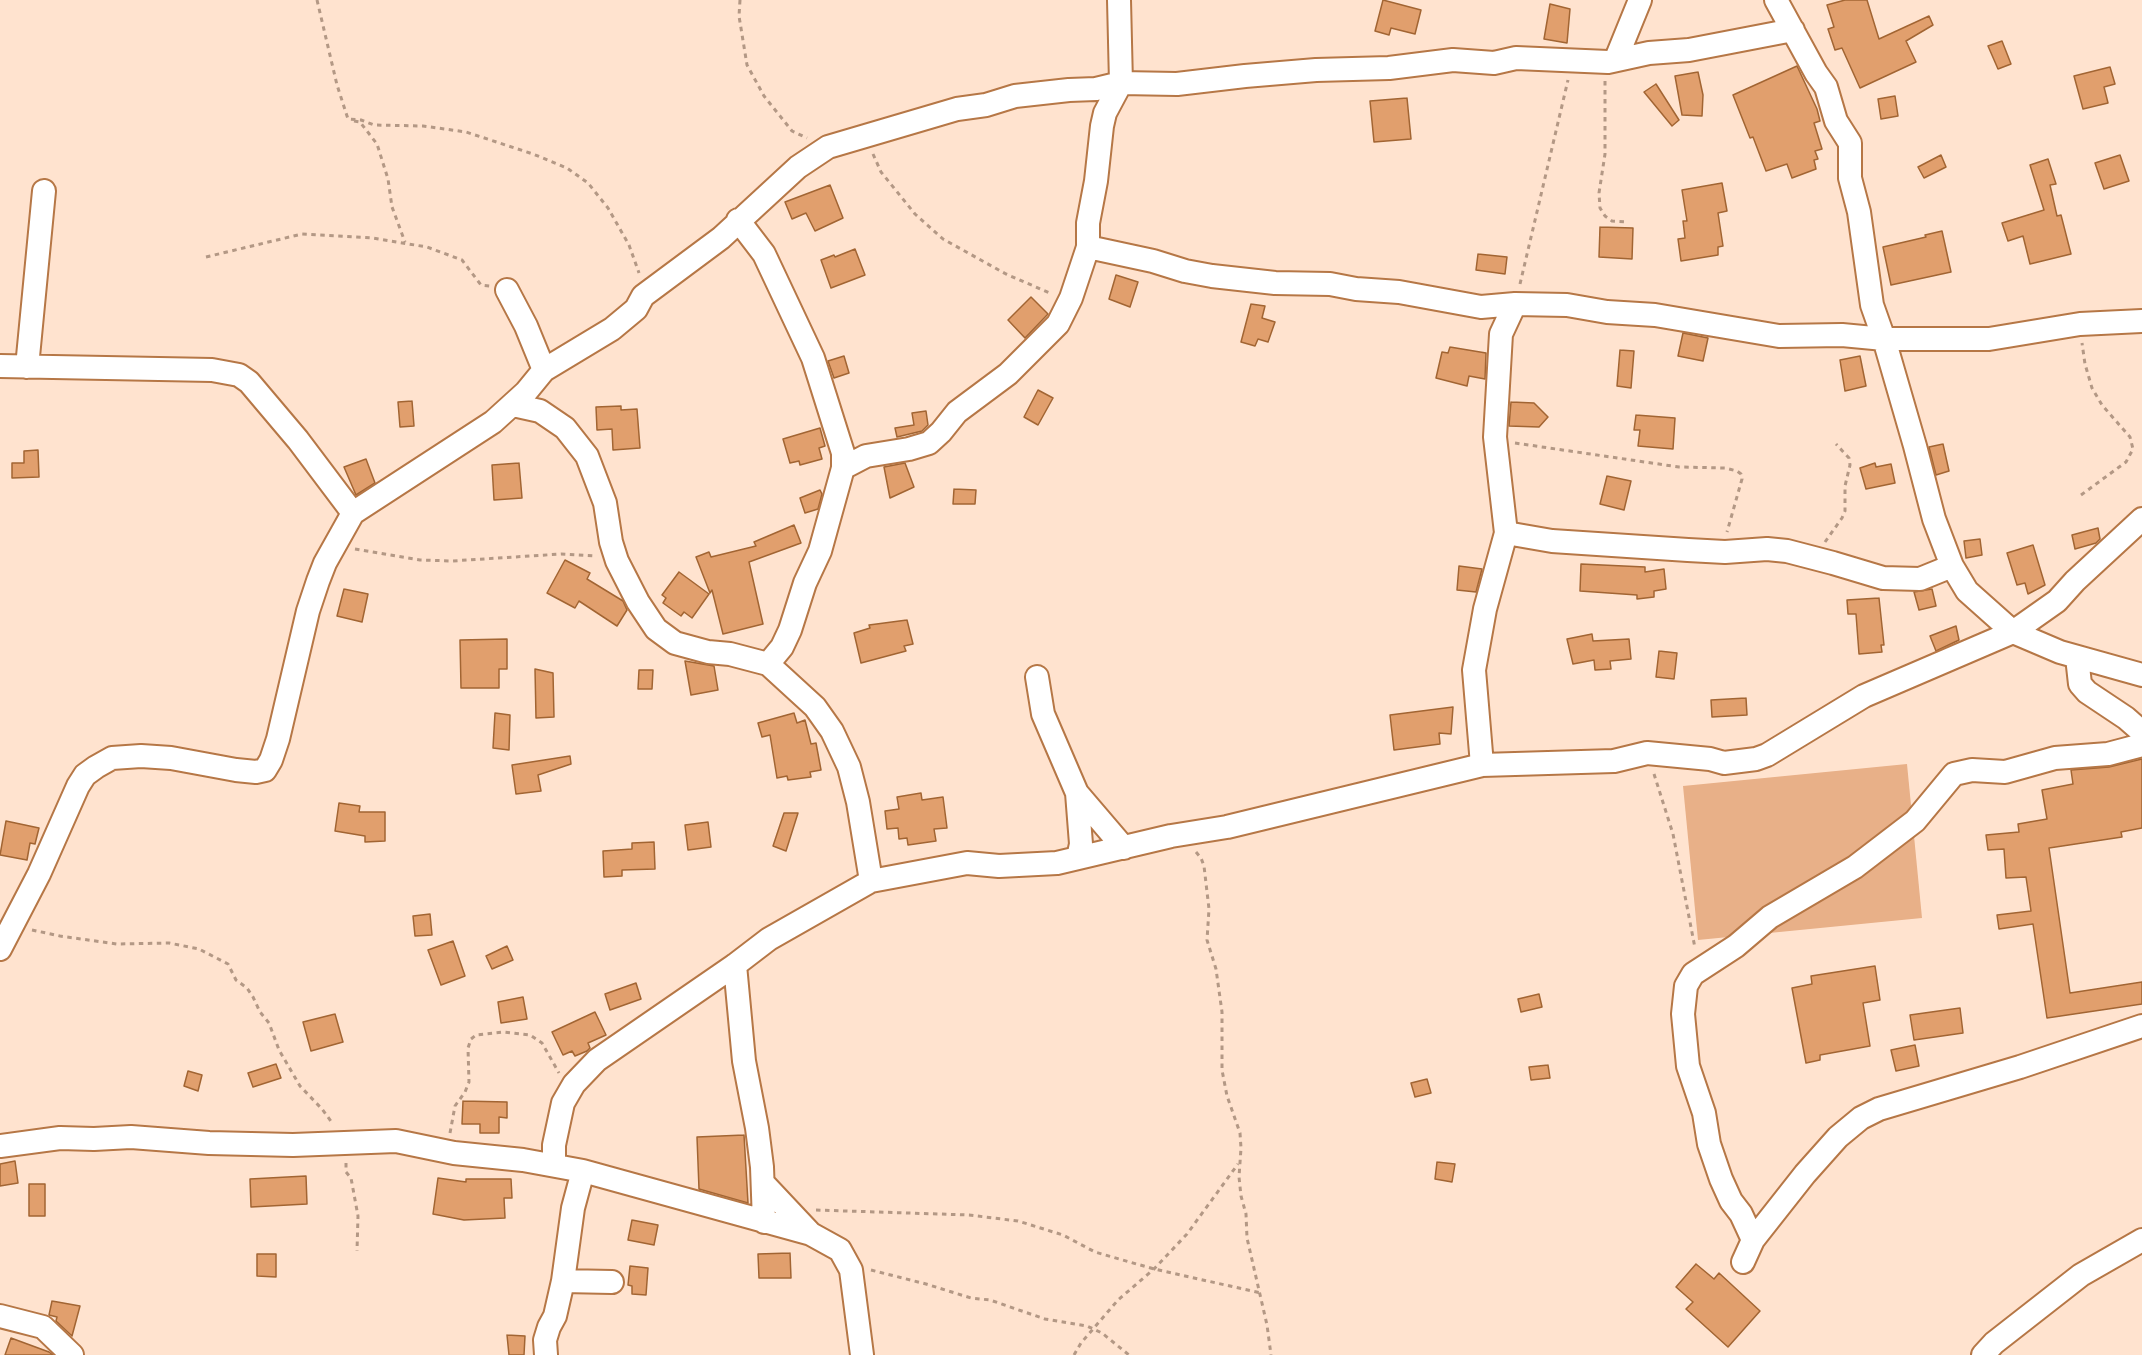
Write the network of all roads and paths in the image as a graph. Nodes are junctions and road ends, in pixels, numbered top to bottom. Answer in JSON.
{"nodes":[{"id":1,"x":317,"y":0,"type":"edge"},
{"id":2,"x":740,"y":0,"type":"edge"},
{"id":3,"x":1119,"y":0,"type":"edge"},
{"id":4,"x":1640,"y":0,"type":"edge"},
{"id":5,"x":1776,"y":0,"type":"edge"},
{"id":6,"x":1793,"y":30,"type":"junction"},
{"id":7,"x":1612,"y":60,"type":"junction"},
{"id":8,"x":1573,"y":61,"type":"junction"},
{"id":9,"x":1120,"y":83,"type":"junction"},
{"id":10,"x":348,"y":119,"type":"junction"},
{"id":11,"x":863,"y":135,"type":"junction"},
{"id":12,"x":828,"y":147,"type":"junction"},
{"id":13,"x":44,"y":191,"type":"dead end"},
{"id":14,"x":738,"y":220,"type":"junction"},
{"id":15,"x":1628,"y":222,"type":"dead end"},
{"id":16,"x":405,"y":242,"type":"junction"},
{"id":17,"x":1088,"y":248,"type":"junction"},
{"id":18,"x":206,"y":257,"type":"dead end"},
{"id":19,"x":507,"y":290,"type":"joint"},
{"id":20,"x":643,"y":296,"type":"junction"},
{"id":21,"x":1071,"y":298,"type":"junction"},
{"id":22,"x":1515,"y":304,"type":"junction"},
{"id":23,"x":2142,"y":321,"type":"edge"},
{"id":24,"x":2080,"y":324,"type":"junction"},
{"id":25,"x":1884,"y":339,"type":"junction"},
{"id":26,"x":0,"y":366,"type":"edge"},
{"id":27,"x":27,"y":367,"type":"junction"},
{"id":28,"x":544,"y":370,"type":"junction"},
{"id":29,"x":519,"y":398,"type":"junction"},
{"id":30,"x":1495,"y":437,"type":"junction"},
{"id":31,"x":1836,"y":444,"type":"dead end"},
{"id":32,"x":843,"y":468,"type":"junction"},
{"id":33,"x":2081,"y":495,"type":"dead end"},
{"id":34,"x":353,"y":513,"type":"junction"},
{"id":35,"x":2142,"y":519,"type":"edge"},
{"id":36,"x":1506,"y":533,"type":"junction"},
{"id":37,"x":336,"y":544,"type":"junction"},
{"id":38,"x":1725,"y":552,"type":"junction"},
{"id":39,"x":617,"y":561,"type":"junction"},
{"id":40,"x":1833,"y":563,"type":"junction"},
{"id":41,"x":1952,"y":566,"type":"junction"},
{"id":42,"x":2013,"y":632,"type":"junction"},
{"id":43,"x":2077,"y":657,"type":"junction"},
{"id":44,"x":768,"y":663,"type":"junction"},
{"id":45,"x":2142,"y":675,"type":"edge"},
{"id":46,"x":1037,"y":677,"type":"dead end"},
{"id":47,"x":2142,"y":732,"type":"edge"},
{"id":48,"x":2142,"y":745,"type":"edge"},
{"id":49,"x":1647,"y":753,"type":"junction"},
{"id":50,"x":1482,"y":765,"type":"junction"},
{"id":51,"x":1077,"y":793,"type":"junction"},
{"id":52,"x":1171,"y":836,"type":"junction"},
{"id":53,"x":1124,"y":848,"type":"junction"},
{"id":54,"x":1078,"y":858,"type":"junction"},
{"id":55,"x":871,"y":881,"type":"junction"},
{"id":56,"x":13,"y":925,"type":"junction"},
{"id":57,"x":0,"y":949,"type":"edge"},
{"id":58,"x":735,"y":965,"type":"junction"},
{"id":59,"x":1693,"y":974,"type":"junction"},
{"id":60,"x":2142,"y":1026,"type":"edge"},
{"id":61,"x":567,"y":1095,"type":"junction"},
{"id":62,"x":345,"y":1144,"type":"junction"},
{"id":63,"x":0,"y":1146,"type":"edge"},
{"id":64,"x":454,"y":1153,"type":"junction"},
{"id":65,"x":1239,"y":1162,"type":"junction"},
{"id":66,"x":554,"y":1164,"type":"junction"},
{"id":67,"x":583,"y":1171,"type":"junction"},
{"id":68,"x":764,"y":1184,"type":"junction"},
{"id":69,"x":788,"y":1209,"type":"junction"},
{"id":70,"x":764,"y":1222,"type":"junction"},
{"id":71,"x":811,"y":1234,"type":"junction"},
{"id":72,"x":1753,"y":1240,"type":"junction"},
{"id":73,"x":2142,"y":1240,"type":"edge"},
{"id":74,"x":357,"y":1251,"type":"dead end"},
{"id":75,"x":1743,"y":1262,"type":"dead end"},
{"id":76,"x":869,"y":1269,"type":"dead end"},
{"id":77,"x":1154,"y":1269,"type":"junction"},
{"id":78,"x":563,"y":1281,"type":"junction"},
{"id":79,"x":612,"y":1282,"type":"dead end"},
{"id":80,"x":1261,"y":1293,"type":"junction"},
{"id":81,"x":0,"y":1316,"type":"edge"},
{"id":82,"x":1093,"y":1329,"type":"junction"},
{"id":83,"x":1993,"y":1351,"type":"edge"},
{"id":84,"x":72,"y":1355,"type":"edge"},
{"id":85,"x":546,"y":1355,"type":"edge"},
{"id":86,"x":862,"y":1355,"type":"edge"},
{"id":87,"x":1074,"y":1355,"type":"edge"},
{"id":88,"x":1129,"y":1355,"type":"edge"},
{"id":89,"x":1271,"y":1355,"type":"edge"}],
"edges":[{"from":1,"to":10,"type":"path"},
{"from":2,"to":12,"type":"path"},
{"from":3,"to":9,"type":"street"},
{"from":4,"to":7,"type":"street"},
{"from":5,"to":6,"type":"street"},
{"from":6,"to":7,"type":"street"},
{"from":6,"to":25,"type":"street"},
{"from":7,"to":8,"type":"street"},
{"from":7,"to":15,"type":"path"},
{"from":8,"to":9,"type":"street"},
{"from":8,"to":22,"type":"path"},
{"from":9,"to":11,"type":"street"},
{"from":9,"to":17,"type":"street"},
{"from":10,"to":16,"type":"path"},
{"from":10,"to":20,"type":"path"},
{"from":11,"to":12,"type":"street"},
{"from":11,"to":21,"type":"path"},
{"from":12,"to":14,"type":"street"},
{"from":13,"to":27,"type":"street"},
{"from":14,"to":20,"type":"street"},
{"from":14,"to":32,"type":"street"},
{"from":16,"to":18,"type":"path"},
{"from":16,"to":19,"type":"path"},
{"from":17,"to":21,"type":"street"},
{"from":17,"to":22,"type":"street"},
{"from":19,"to":28,"type":"street"},
{"from":20,"to":28,"type":"street"},
{"from":21,"to":32,"type":"street"},
{"from":22,"to":25,"type":"street"},
{"from":22,"to":30,"type":"street"},
{"from":23,"to":24,"type":"street"},
{"from":24,"to":25,"type":"street"},
{"from":24,"to":33,"type":"path"},
{"from":25,"to":41,"type":"street"},
{"from":26,"to":27,"type":"street"},
{"from":27,"to":34,"type":"street"},
{"from":28,"to":29,"type":"street"},
{"from":29,"to":34,"type":"street"},
{"from":29,"to":39,"type":"street"},
{"from":30,"to":36,"type":"street"},
{"from":30,"to":38,"type":"path"},
{"from":31,"to":40,"type":"path"},
{"from":32,"to":44,"type":"street"},
{"from":34,"to":37,"type":"street"},
{"from":35,"to":42,"type":"street"},
{"from":36,"to":38,"type":"street"},
{"from":36,"to":50,"type":"street"},
{"from":37,"to":39,"type":"path"},
{"from":37,"to":56,"type":"street"},
{"from":38,"to":40,"type":"street"},
{"from":39,"to":44,"type":"street"},
{"from":40,"to":41,"type":"street"},
{"from":41,"to":42,"type":"street"},
{"from":42,"to":43,"type":"street"},
{"from":42,"to":49,"type":"street"},
{"from":43,"to":45,"type":"street"},
{"from":43,"to":47,"type":"street"},
{"from":44,"to":55,"type":"street"},
{"from":46,"to":51,"type":"street"},
{"from":48,"to":59,"type":"street"},
{"from":49,"to":50,"type":"street"},
{"from":49,"to":59,"type":"path"},
{"from":50,"to":52,"type":"street"},
{"from":51,"to":53,"type":"street"},
{"from":51,"to":54,"type":"street"},
{"from":52,"to":53,"type":"street"},
{"from":52,"to":65,"type":"path"},
{"from":53,"to":54,"type":"street"},
{"from":54,"to":55,"type":"street"},
{"from":55,"to":58,"type":"street"},
{"from":56,"to":57,"type":"street"},
{"from":56,"to":62,"type":"path"},
{"from":58,"to":61,"type":"street"},
{"from":58,"to":68,"type":"street"},
{"from":59,"to":72,"type":"street"},
{"from":60,"to":72,"type":"street"},
{"from":61,"to":64,"type":"path"},
{"from":61,"to":66,"type":"street"},
{"from":62,"to":63,"type":"street"},
{"from":62,"to":64,"type":"street"},
{"from":62,"to":74,"type":"path"},
{"from":64,"to":66,"type":"street"},
{"from":65,"to":77,"type":"path"},
{"from":65,"to":80,"type":"path"},
{"from":66,"to":67,"type":"street"},
{"from":67,"to":70,"type":"street"},
{"from":67,"to":78,"type":"street"},
{"from":68,"to":69,"type":"street"},
{"from":68,"to":70,"type":"street"},
{"from":69,"to":71,"type":"street"},
{"from":69,"to":77,"type":"path"},
{"from":70,"to":71,"type":"street"},
{"from":71,"to":86,"type":"street"},
{"from":72,"to":75,"type":"street"},
{"from":73,"to":83,"type":"street"},
{"from":76,"to":82,"type":"path"},
{"from":77,"to":80,"type":"path"},
{"from":77,"to":82,"type":"path"},
{"from":78,"to":79,"type":"street"},
{"from":78,"to":85,"type":"street"},
{"from":80,"to":89,"type":"path"},
{"from":81,"to":84,"type":"street"},
{"from":82,"to":87,"type":"path"},
{"from":82,"to":88,"type":"path"}]}
